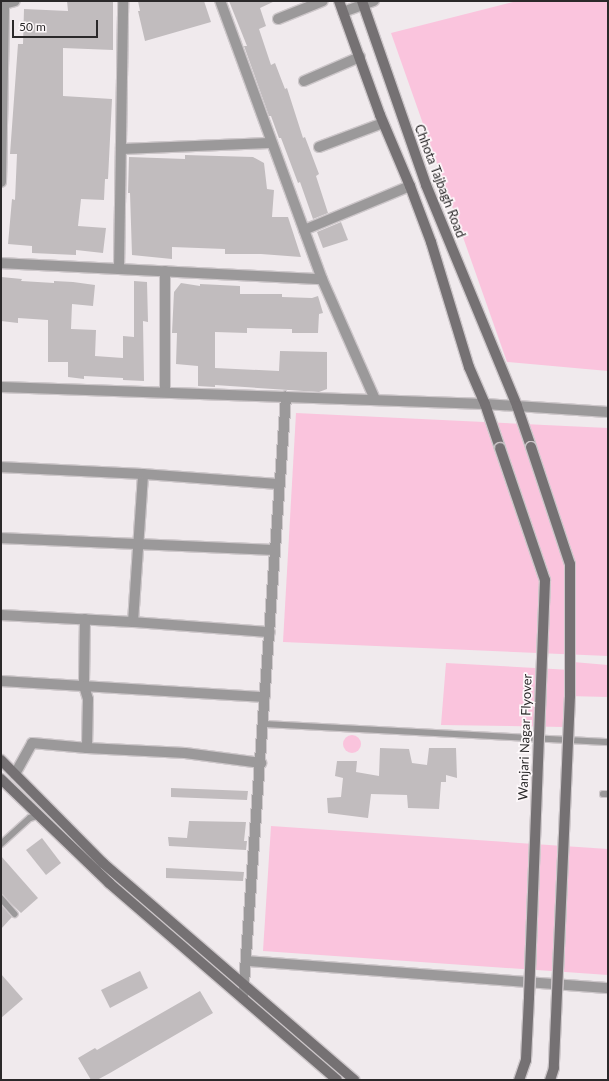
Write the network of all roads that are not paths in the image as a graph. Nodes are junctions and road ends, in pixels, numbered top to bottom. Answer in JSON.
{"nodes":[{"id":1,"x":15,"y":1,"type":"edge"},
{"id":2,"x":123,"y":1,"type":"edge"},
{"id":3,"x":220,"y":1,"type":"edge"},
{"id":4,"x":323,"y":1,"type":"edge"},
{"id":5,"x":339,"y":1,"type":"edge"},
{"id":6,"x":374,"y":1,"type":"edge"},
{"id":7,"x":362,"y":2,"type":"edge"},
{"id":8,"x":343,"y":12,"type":"junction"},
{"id":9,"x":278,"y":19,"type":"dead end"},
{"id":10,"x":2,"y":32,"type":"edge"},
{"id":11,"x":360,"y":57,"type":"junction"},
{"id":12,"x":304,"y":80,"type":"dead end"},
{"id":13,"x":384,"y":123,"type":"junction"},
{"id":14,"x":270,"y":143,"type":"junction"},
{"id":15,"x":319,"y":147,"type":"dead end"},
{"id":16,"x":122,"y":149,"type":"junction"},
{"id":17,"x":1,"y":182,"type":"edge"},
{"id":18,"x":410,"y":186,"type":"junction"},
{"id":19,"x":304,"y":230,"type":"junction"},
{"id":20,"x":1,"y":264,"type":"edge"},
{"id":21,"x":119,"y":269,"type":"junction"},
{"id":22,"x":165,"y":271,"type":"junction"},
{"id":23,"x":322,"y":279,"type":"junction"},
{"id":24,"x":1,"y":387,"type":"edge"},
{"id":25,"x":165,"y":392,"type":"junction"},
{"id":26,"x":286,"y":397,"type":"junction"},
{"id":27,"x":376,"y":399,"type":"junction"},
{"id":28,"x":485,"y":404,"type":"junction"},
{"id":29,"x":517,"y":406,"type":"junction"},
{"id":30,"x":608,"y":412,"type":"edge"},
{"id":31,"x":1,"y":467,"type":"edge"},
{"id":32,"x":143,"y":474,"type":"junction"},
{"id":33,"x":280,"y":484,"type":"junction"},
{"id":34,"x":1,"y":538,"type":"edge"},
{"id":35,"x":139,"y":544,"type":"junction"},
{"id":36,"x":276,"y":550,"type":"junction"},
{"id":37,"x":1,"y":615,"type":"edge"},
{"id":38,"x":85,"y":619,"type":"junction"},
{"id":39,"x":133,"y":622,"type":"junction"},
{"id":40,"x":270,"y":632,"type":"junction"},
{"id":41,"x":1,"y":681,"type":"edge"},
{"id":42,"x":84,"y":686,"type":"junction"},
{"id":43,"x":265,"y":697,"type":"junction"},
{"id":44,"x":264,"y":724,"type":"junction"},
{"id":45,"x":608,"y":742,"type":"edge"},
{"id":46,"x":87,"y":748,"type":"junction"},
{"id":47,"x":1,"y":760,"type":"edge"},
{"id":48,"x":261,"y":763,"type":"junction"},
{"id":49,"x":15,"y":774,"type":"junction"},
{"id":50,"x":1,"y":779,"type":"edge"},
{"id":51,"x":38,"y":816,"type":"junction"},
{"id":52,"x":1,"y":844,"type":"edge"},
{"id":53,"x":1,"y":898,"type":"edge"},
{"id":54,"x":16,"y":914,"type":"dead end"},
{"id":55,"x":247,"y":961,"type":"junction"},
{"id":56,"x":244,"y":987,"type":"junction"},
{"id":57,"x":608,"y":988,"type":"edge"},
{"id":58,"x":243,"y":998,"type":"junction"},
{"id":59,"x":337,"y":1080,"type":"edge"},
{"id":60,"x":354,"y":1080,"type":"edge"},
{"id":61,"x":519,"y":1080,"type":"edge"},
{"id":62,"x":550,"y":1080,"type":"edge"}],
"edges":[{"from":1,"to":10,"type":"street"},
{"from":2,"to":16,"type":"street"},
{"from":3,"to":14,"type":"street"},
{"from":4,"to":9,"type":"street"},
{"from":5,"to":8,"type":"main road","name":"Wanjari Nagar Flyover"},
{"from":6,"to":7,"type":"street"},
{"from":7,"to":8,"type":"street"},
{"from":7,"to":29,"type":"main road","name":"Chhota Tajbagh Road"},
{"from":8,"to":11,"type":"main road","name":"Wanjari Nagar Flyover"},
{"from":10,"to":17,"type":"street"},
{"from":11,"to":12,"type":"street"},
{"from":11,"to":13,"type":"main road","name":"Wanjari Nagar Flyover"},
{"from":13,"to":15,"type":"street"},
{"from":13,"to":18,"type":"main road","name":"Wanjari Nagar Flyover"},
{"from":14,"to":16,"type":"street"},
{"from":14,"to":19,"type":"street"},
{"from":16,"to":21,"type":"street"},
{"from":18,"to":19,"type":"street"},
{"from":18,"to":28,"type":"main road","name":"Wanjari Nagar Flyover"},
{"from":19,"to":23,"type":"street"},
{"from":20,"to":21,"type":"street"},
{"from":21,"to":22,"type":"street"},
{"from":22,"to":23,"type":"street"},
{"from":22,"to":25,"type":"street"},
{"from":23,"to":27,"type":"street"},
{"from":24,"to":25,"type":"street"},
{"from":25,"to":26,"type":"street"},
{"from":26,"to":27,"type":"street"},
{"from":26,"to":33,"type":"street"},
{"from":27,"to":28,"type":"street"},
{"from":28,"to":29,"type":"street"},
{"from":28,"to":61,"type":"main road","name":"Wanjari Nagar Flyover","bridge":true},
{"from":29,"to":30,"type":"street"},
{"from":29,"to":62,"type":"main road","bridge":true},
{"from":31,"to":32,"type":"street"},
{"from":32,"to":33,"type":"street"},
{"from":32,"to":35,"type":"street"},
{"from":33,"to":36,"type":"street"},
{"from":34,"to":35,"type":"street"},
{"from":35,"to":36,"type":"street"},
{"from":35,"to":39,"type":"street"},
{"from":36,"to":40,"type":"street"},
{"from":37,"to":38,"type":"street"},
{"from":38,"to":39,"type":"street"},
{"from":38,"to":42,"type":"street"},
{"from":39,"to":40,"type":"street"},
{"from":40,"to":43,"type":"street"},
{"from":41,"to":42,"type":"street"},
{"from":42,"to":43,"type":"street"},
{"from":42,"to":46,"type":"street"},
{"from":43,"to":44,"type":"street"},
{"from":44,"to":45,"type":"lane"},
{"from":44,"to":48,"type":"street"},
{"from":46,"to":48,"type":"street"},
{"from":46,"to":49,"type":"street"},
{"from":47,"to":49,"type":"main road"},
{"from":48,"to":55,"type":"street"},
{"from":49,"to":56,"type":"main road"},
{"from":50,"to":51,"type":"main road"},
{"from":51,"to":52,"type":"lane"},
{"from":51,"to":58,"type":"main road"},
{"from":53,"to":54,"type":"lane"},
{"from":55,"to":56,"type":"street"},
{"from":55,"to":57,"type":"street"},
{"from":56,"to":58,"type":"street"},
{"from":56,"to":60,"type":"main road"},
{"from":58,"to":59,"type":"main road"}]}
